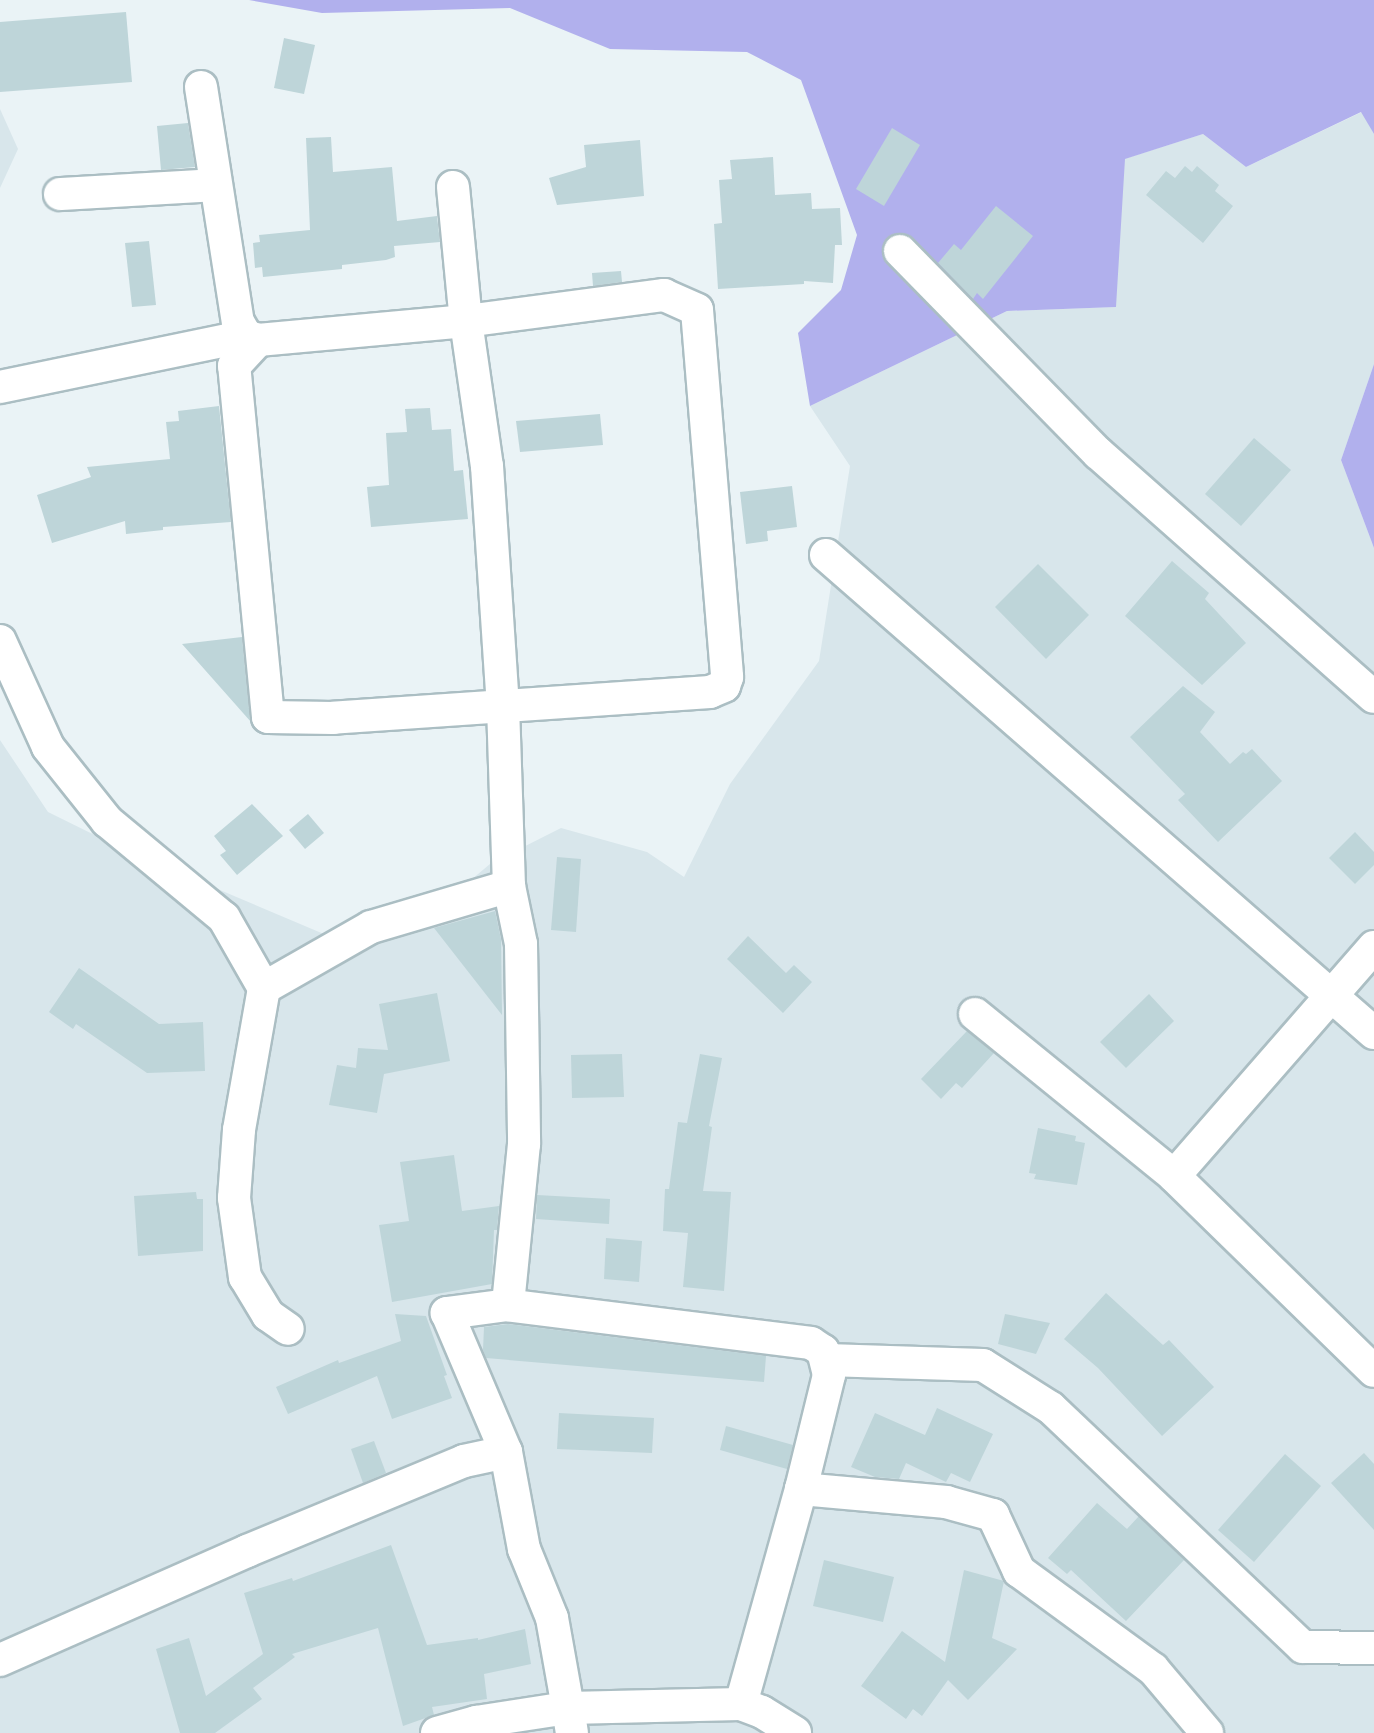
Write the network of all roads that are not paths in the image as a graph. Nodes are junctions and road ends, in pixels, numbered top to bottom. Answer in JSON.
{"nodes":[{"id":1,"x":201,"y":87,"type":"dead end"},
{"id":2,"x":214,"y":185,"type":"junction"},
{"id":3,"x":453,"y":187,"type":"dead end"},
{"id":4,"x":60,"y":194,"type":"dead end"},
{"id":5,"x":900,"y":251,"type":"dead end"},
{"id":6,"x":466,"y":321,"type":"junction"},
{"id":7,"x":252,"y":338,"type":"junction"},
{"id":8,"x":0,"y":387,"type":"edge"},
{"id":9,"x":827,"y":555,"type":"dead end"},
{"id":10,"x":0,"y":641,"type":"edge"},
{"id":11,"x":1374,"y":697,"type":"edge"},
{"id":12,"x":503,"y":706,"type":"junction"},
{"id":13,"x":509,"y":886,"type":"junction"},
{"id":14,"x":1374,"y":947,"type":"edge"},
{"id":15,"x":264,"y":988,"type":"junction"},
{"id":16,"x":1331,"y":998,"type":"junction"},
{"id":17,"x":975,"y":1014,"type":"dead end"},
{"id":18,"x":1374,"y":1033,"type":"edge"},
{"id":19,"x":1174,"y":1176,"type":"junction"},
{"id":20,"x":508,"y":1305,"type":"junction"},
{"id":21,"x":288,"y":1329,"type":"dead end"},
{"id":22,"x":827,"y":1360,"type":"junction"},
{"id":23,"x":1374,"y":1371,"type":"edge"},
{"id":24,"x":506,"y":1452,"type":"junction"},
{"id":25,"x":801,"y":1489,"type":"junction"},
{"id":26,"x":1374,"y":1648,"type":"edge"},
{"id":27,"x":0,"y":1660,"type":"edge"},
{"id":28,"x":741,"y":1704,"type":"junction"},
{"id":29,"x":570,"y":1721,"type":"edge"},
{"id":30,"x":437,"y":1733,"type":"edge"},
{"id":31,"x":795,"y":1733,"type":"edge"},
{"id":32,"x":1207,"y":1733,"type":"edge"}],
"edges":[{"from":1,"to":2,"type":"street"},
{"from":2,"to":4,"type":"street"},
{"from":2,"to":7,"type":"street"},
{"from":3,"to":6,"type":"street"},
{"from":5,"to":11,"type":"street"},
{"from":6,"to":7,"type":"street"},
{"from":6,"to":12,"type":"street"},
{"from":6,"to":12,"type":"street"},
{"from":7,"to":8,"type":"street"},
{"from":7,"to":12,"type":"street"},
{"from":9,"to":16,"type":"street"},
{"from":10,"to":15,"type":"street"},
{"from":12,"to":13,"type":"street"},
{"from":13,"to":15,"type":"street"},
{"from":13,"to":20,"type":"street"},
{"from":14,"to":16,"type":"street"},
{"from":15,"to":21,"type":"street"},
{"from":16,"to":18,"type":"street"},
{"from":16,"to":19,"type":"street"},
{"from":17,"to":19,"type":"street"},
{"from":19,"to":23,"type":"street"},
{"from":20,"to":22,"type":"street"},
{"from":20,"to":24,"type":"street"},
{"from":22,"to":25,"type":"street"},
{"from":22,"to":26,"type":"street"},
{"from":24,"to":27,"type":"street"},
{"from":24,"to":29,"type":"street"},
{"from":25,"to":28,"type":"street"},
{"from":25,"to":32,"type":"street"},
{"from":28,"to":29,"type":"street"},
{"from":28,"to":31,"type":"street"},
{"from":29,"to":30,"type":"street"}]}
